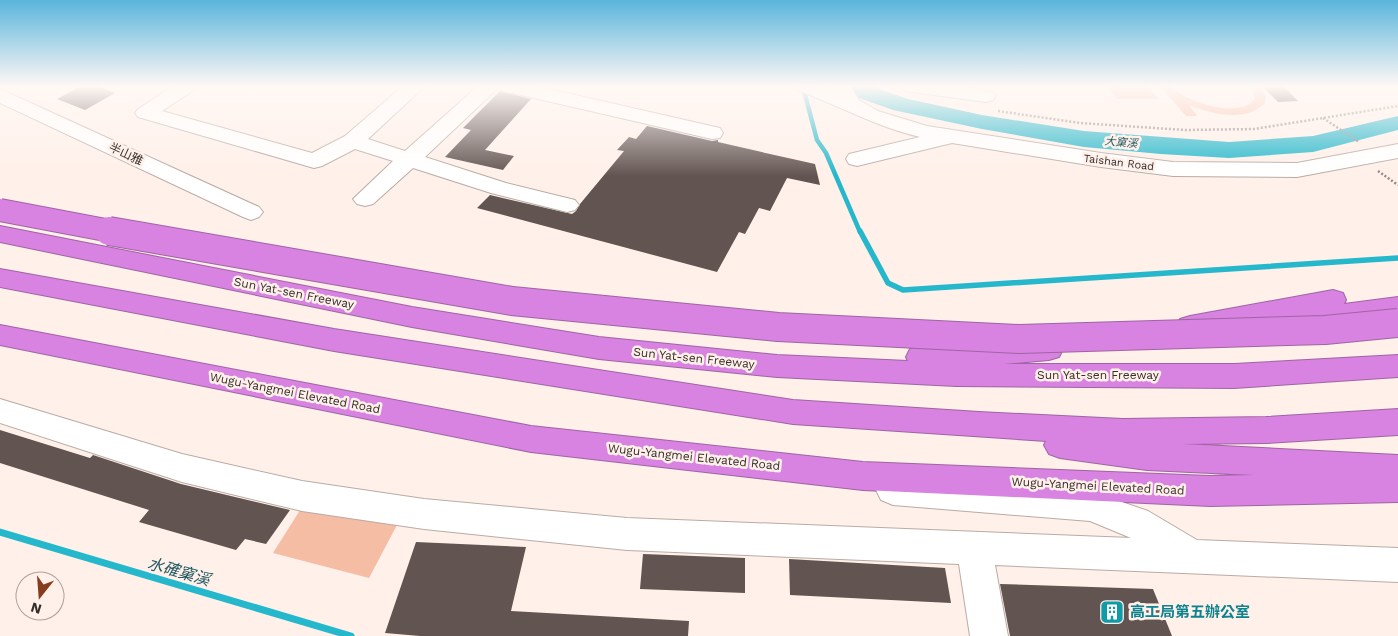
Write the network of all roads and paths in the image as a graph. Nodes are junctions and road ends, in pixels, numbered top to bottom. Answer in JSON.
{"nodes":[{"id":1,"x":44,"y":116,"type":"edge"},
{"id":2,"x":155,"y":116,"type":"edge"},
{"id":3,"x":382,"y":116,"type":"edge"},
{"id":4,"x":457,"y":116,"type":"edge"},
{"id":5,"x":637,"y":116,"type":"edge"},
{"id":6,"x":873,"y":116,"type":"edge"},
{"id":7,"x":1046,"y":116,"type":"edge"},
{"id":8,"x":1338,"y":116,"type":"edge"},
{"id":9,"x":1323,"y":118,"type":"junction"},
{"id":10,"x":712,"y":133,"type":"dead end"},
{"id":11,"x":953,"y":136,"type":"junction"},
{"id":12,"x":353,"y":141,"type":"junction"},
{"id":13,"x":1361,"y":143,"type":"dead end"},
{"id":14,"x":1398,"y":151,"type":"edge"},
{"id":15,"x":408,"y":159,"type":"junction"},
{"id":16,"x":857,"y":159,"type":"dead end"},
{"id":17,"x":365,"y":199,"type":"dead end"},
{"id":18,"x":567,"y":205,"type":"dead end"},
{"id":19,"x":0,"y":210,"type":"edge"},
{"id":20,"x":251,"y":212,"type":"dead end"},
{"id":21,"x":0,"y":222,"type":"edge"},
{"id":22,"x":0,"y":234,"type":"edge"},
{"id":23,"x":0,"y":280,"type":"edge"},
{"id":24,"x":1398,"y":289,"type":"edge"},
{"id":25,"x":1398,"y":307,"type":"edge"},
{"id":26,"x":1398,"y":323,"type":"edge"},
{"id":27,"x":0,"y":336,"type":"edge"},
{"id":28,"x":0,"y":340,"type":"edge"},
{"id":29,"x":598,"y":348,"type":"junction"},
{"id":30,"x":1061,"y":348,"type":"junction"},
{"id":31,"x":809,"y":355,"type":"junction"},
{"id":32,"x":1398,"y":366,"type":"edge"},
{"id":33,"x":0,"y":411,"type":"edge"},
{"id":34,"x":794,"y":412,"type":"junction"},
{"id":35,"x":1398,"y":422,"type":"edge"},
{"id":36,"x":1398,"y":469,"type":"edge"},
{"id":37,"x":1398,"y":487,"type":"edge"},
{"id":38,"x":974,"y":550,"type":"junction"},
{"id":39,"x":1193,"y":556,"type":"junction"},
{"id":40,"x":1398,"y":565,"type":"edge"},
{"id":41,"x":989,"y":636,"type":"edge"}],
"edges":[{"from":1,"to":20,"type":"street","name":"半山雅"},
{"from":2,"to":12,"type":"street"},
{"from":3,"to":12,"type":"street"},
{"from":4,"to":15,"type":"street"},
{"from":5,"to":10,"type":"street"},
{"from":6,"to":11,"type":"street","name":"Taishan Road"},
{"from":7,"to":9,"type":"path"},
{"from":8,"to":9,"type":"path"},
{"from":9,"to":13,"type":"path"},
{"from":11,"to":14,"type":"street","name":"Taishan Road"},
{"from":11,"to":16,"type":"street"},
{"from":12,"to":15,"type":"street"},
{"from":15,"to":17,"type":"street"},
{"from":15,"to":18,"type":"street"},
{"from":19,"to":26,"type":"highway","bridge":true},
{"from":21,"to":31,"type":"highway"},
{"from":22,"to":29,"type":"highway","name":"Sun Yat-sen Freeway"},
{"from":23,"to":34,"type":"highway"},
{"from":24,"to":30,"type":"highway"},
{"from":25,"to":30,"type":"highway"},
{"from":27,"to":37,"type":"highway","name":"Wugu-Yangmei Elevated Road"},
{"from":28,"to":39,"type":"street"},
{"from":29,"to":31,"type":"highway"},
{"from":29,"to":32,"type":"highway","name":"Sun Yat-sen Freeway"},
{"from":30,"to":31,"type":"highway"},
{"from":33,"to":38,"type":"street"},
{"from":34,"to":35,"type":"highway"},
{"from":34,"to":36,"type":"highway"},
{"from":38,"to":39,"type":"street"},
{"from":38,"to":41,"type":"street"},
{"from":39,"to":40,"type":"street"}]}
